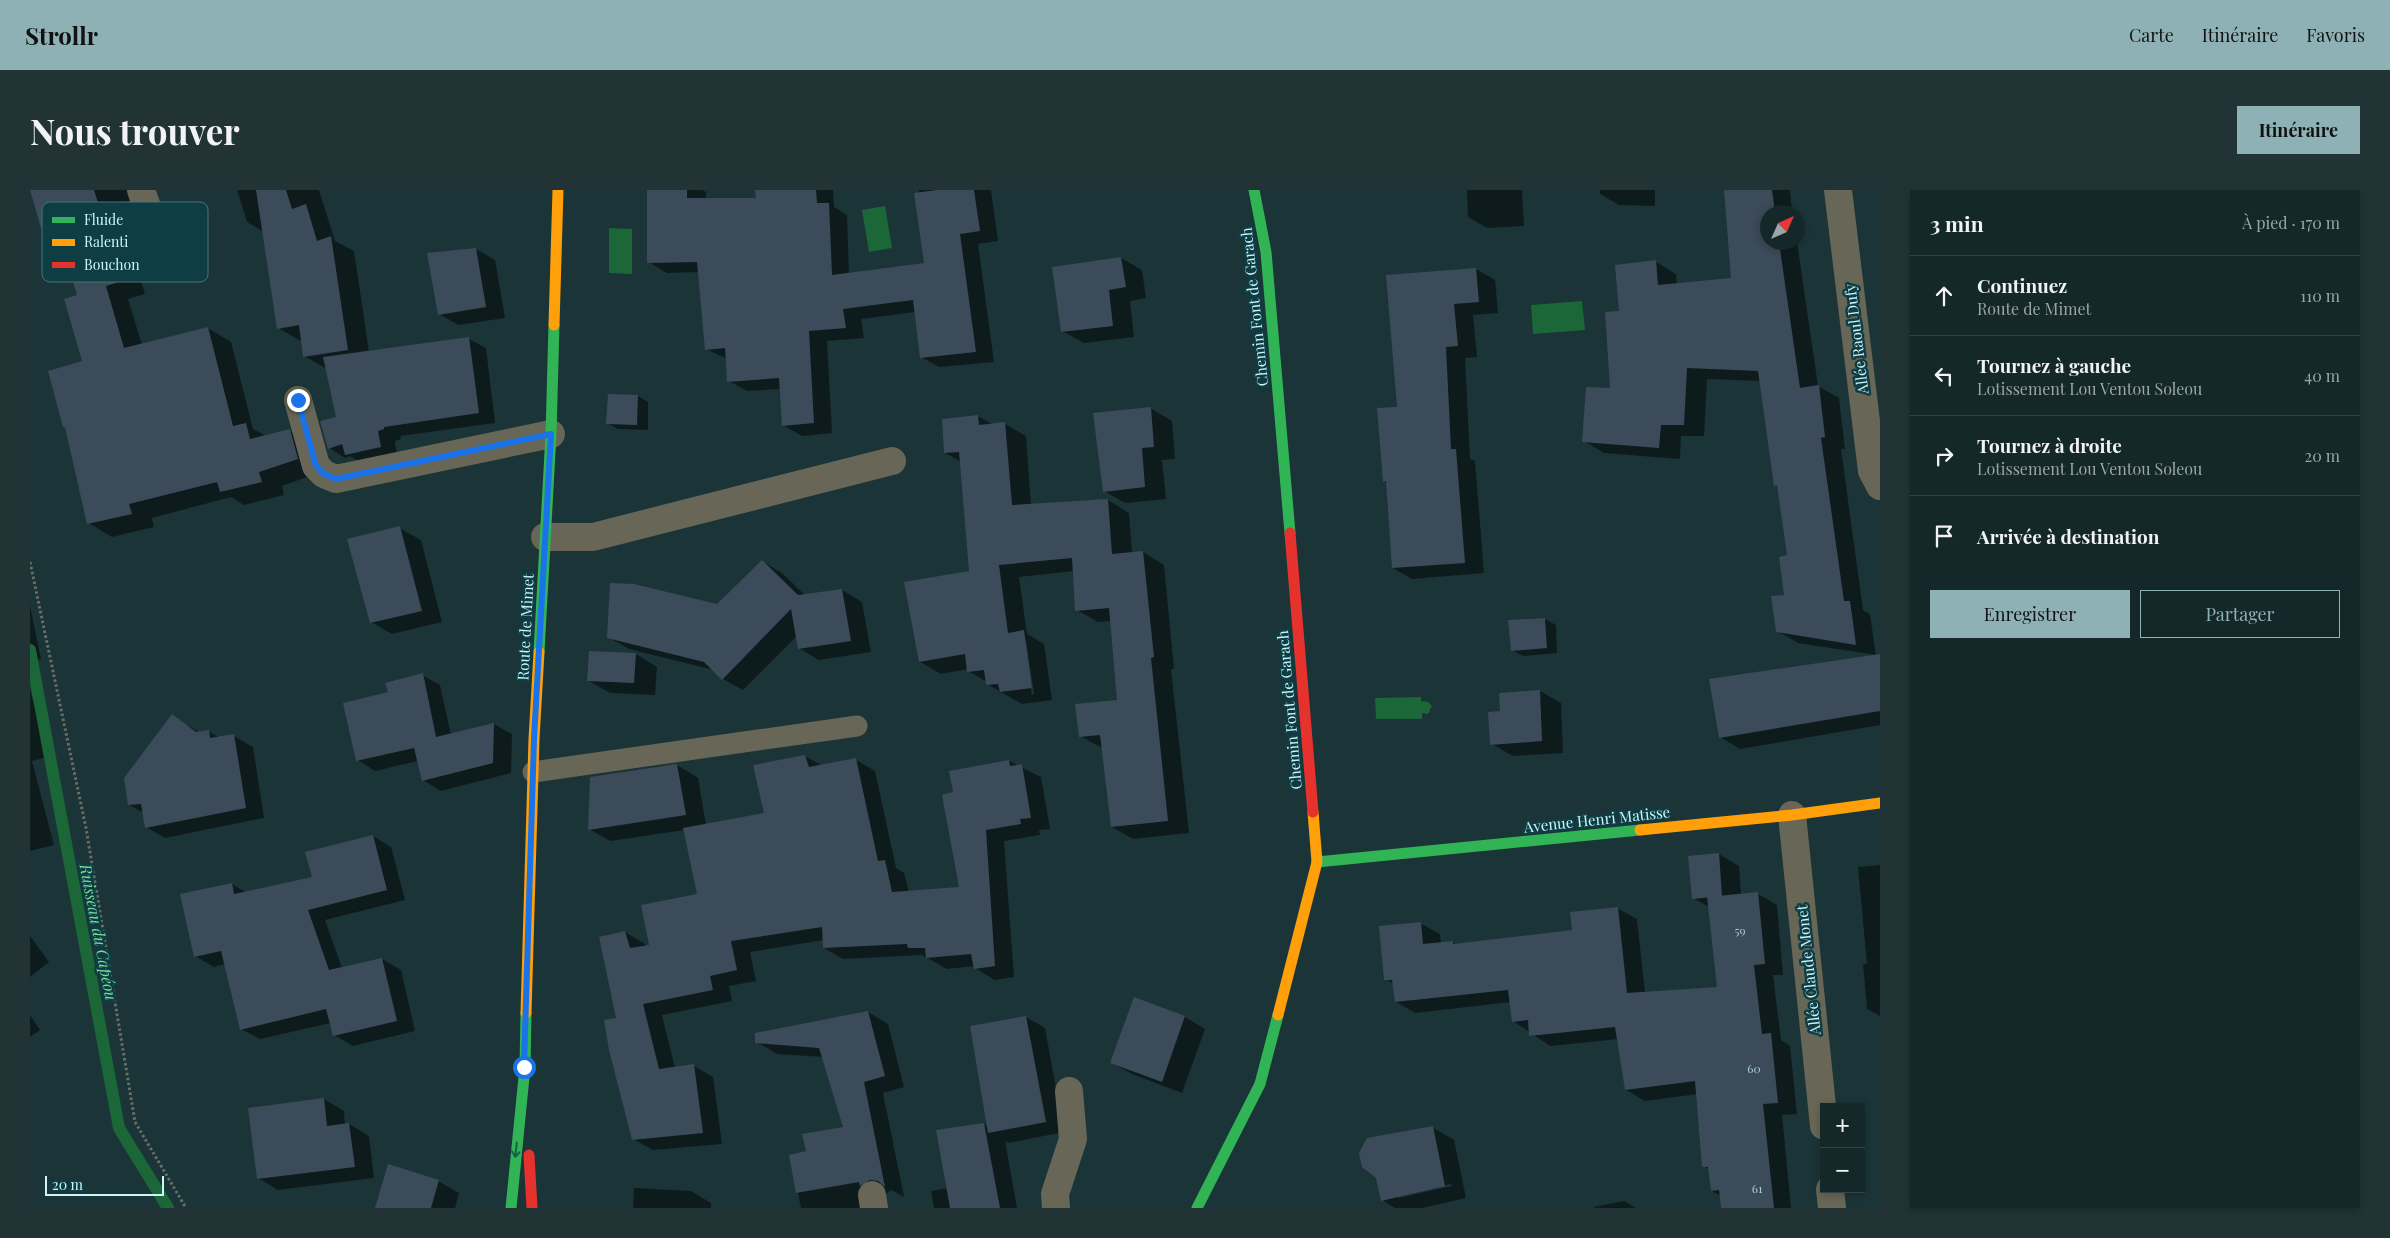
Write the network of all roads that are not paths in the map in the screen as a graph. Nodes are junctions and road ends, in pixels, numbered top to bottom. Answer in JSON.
{"nodes":[{"id":1,"x":141,"y":190,"type":"edge"},
{"id":2,"x":558,"y":190,"type":"edge"},
{"id":3,"x":1254,"y":190,"type":"edge"},
{"id":4,"x":1838,"y":190,"type":"edge"},
{"id":5,"x":145,"y":202,"type":"edge"},
{"id":6,"x":298,"y":400,"type":"dead end"},
{"id":7,"x":551,"y":434,"type":"junction"},
{"id":8,"x":892,"y":461,"type":"dead end"},
{"id":9,"x":1880,"y":486,"type":"edge"},
{"id":10,"x":545,"y":537,"type":"junction"},
{"id":11,"x":857,"y":726,"type":"dead end"},
{"id":12,"x":533,"y":772,"type":"junction"},
{"id":13,"x":1880,"y":803,"type":"edge"},
{"id":14,"x":1792,"y":815,"type":"junction"},
{"id":15,"x":1317,"y":862,"type":"junction"},
{"id":16,"x":524,"y":1067,"type":"junction"},
{"id":17,"x":1069,"y":1091,"type":"dead end"},
{"id":18,"x":1822,"y":1103,"type":"edge"},
{"id":19,"x":1830,"y":1193,"type":"edge"},
{"id":20,"x":511,"y":1208,"type":"edge"},
{"id":21,"x":532,"y":1208,"type":"edge"},
{"id":22,"x":1056,"y":1208,"type":"edge"},
{"id":23,"x":1197,"y":1208,"type":"edge"},
{"id":24,"x":1832,"y":1208,"type":"edge"}],
"edges":[{"from":1,"to":5,"type":"street"},
{"from":2,"to":7,"type":"street","name":"Route de Mimet"},
{"from":3,"to":15,"type":"street","name":"Chemin Font de Garach"},
{"from":4,"to":9,"type":"street","name":"Allée Raoul Dufy"},
{"from":6,"to":7,"type":"street"},
{"from":7,"to":10,"type":"street","name":"Route de Mimet"},
{"from":8,"to":10,"type":"street"},
{"from":10,"to":12,"type":"street","name":"Route de Mimet"},
{"from":11,"to":12,"type":"lane"},
{"from":12,"to":16,"type":"street","name":"Route de Mimet"},
{"from":13,"to":14,"type":"street","name":"Avenue Henri Matisse"},
{"from":14,"to":15,"type":"street","name":"Avenue Henri Matisse"},
{"from":14,"to":18,"type":"street","name":"Allée Claude Monet"},
{"from":15,"to":23,"type":"street","name":"Chemin Font de Garach"},
{"from":16,"to":20,"type":"street","name":"Route de Mimet","one_way":true},
{"from":16,"to":21,"type":"street","name":"Route de Mimet"},
{"from":17,"to":22,"type":"street"},
{"from":19,"to":24,"type":"street"}]}
